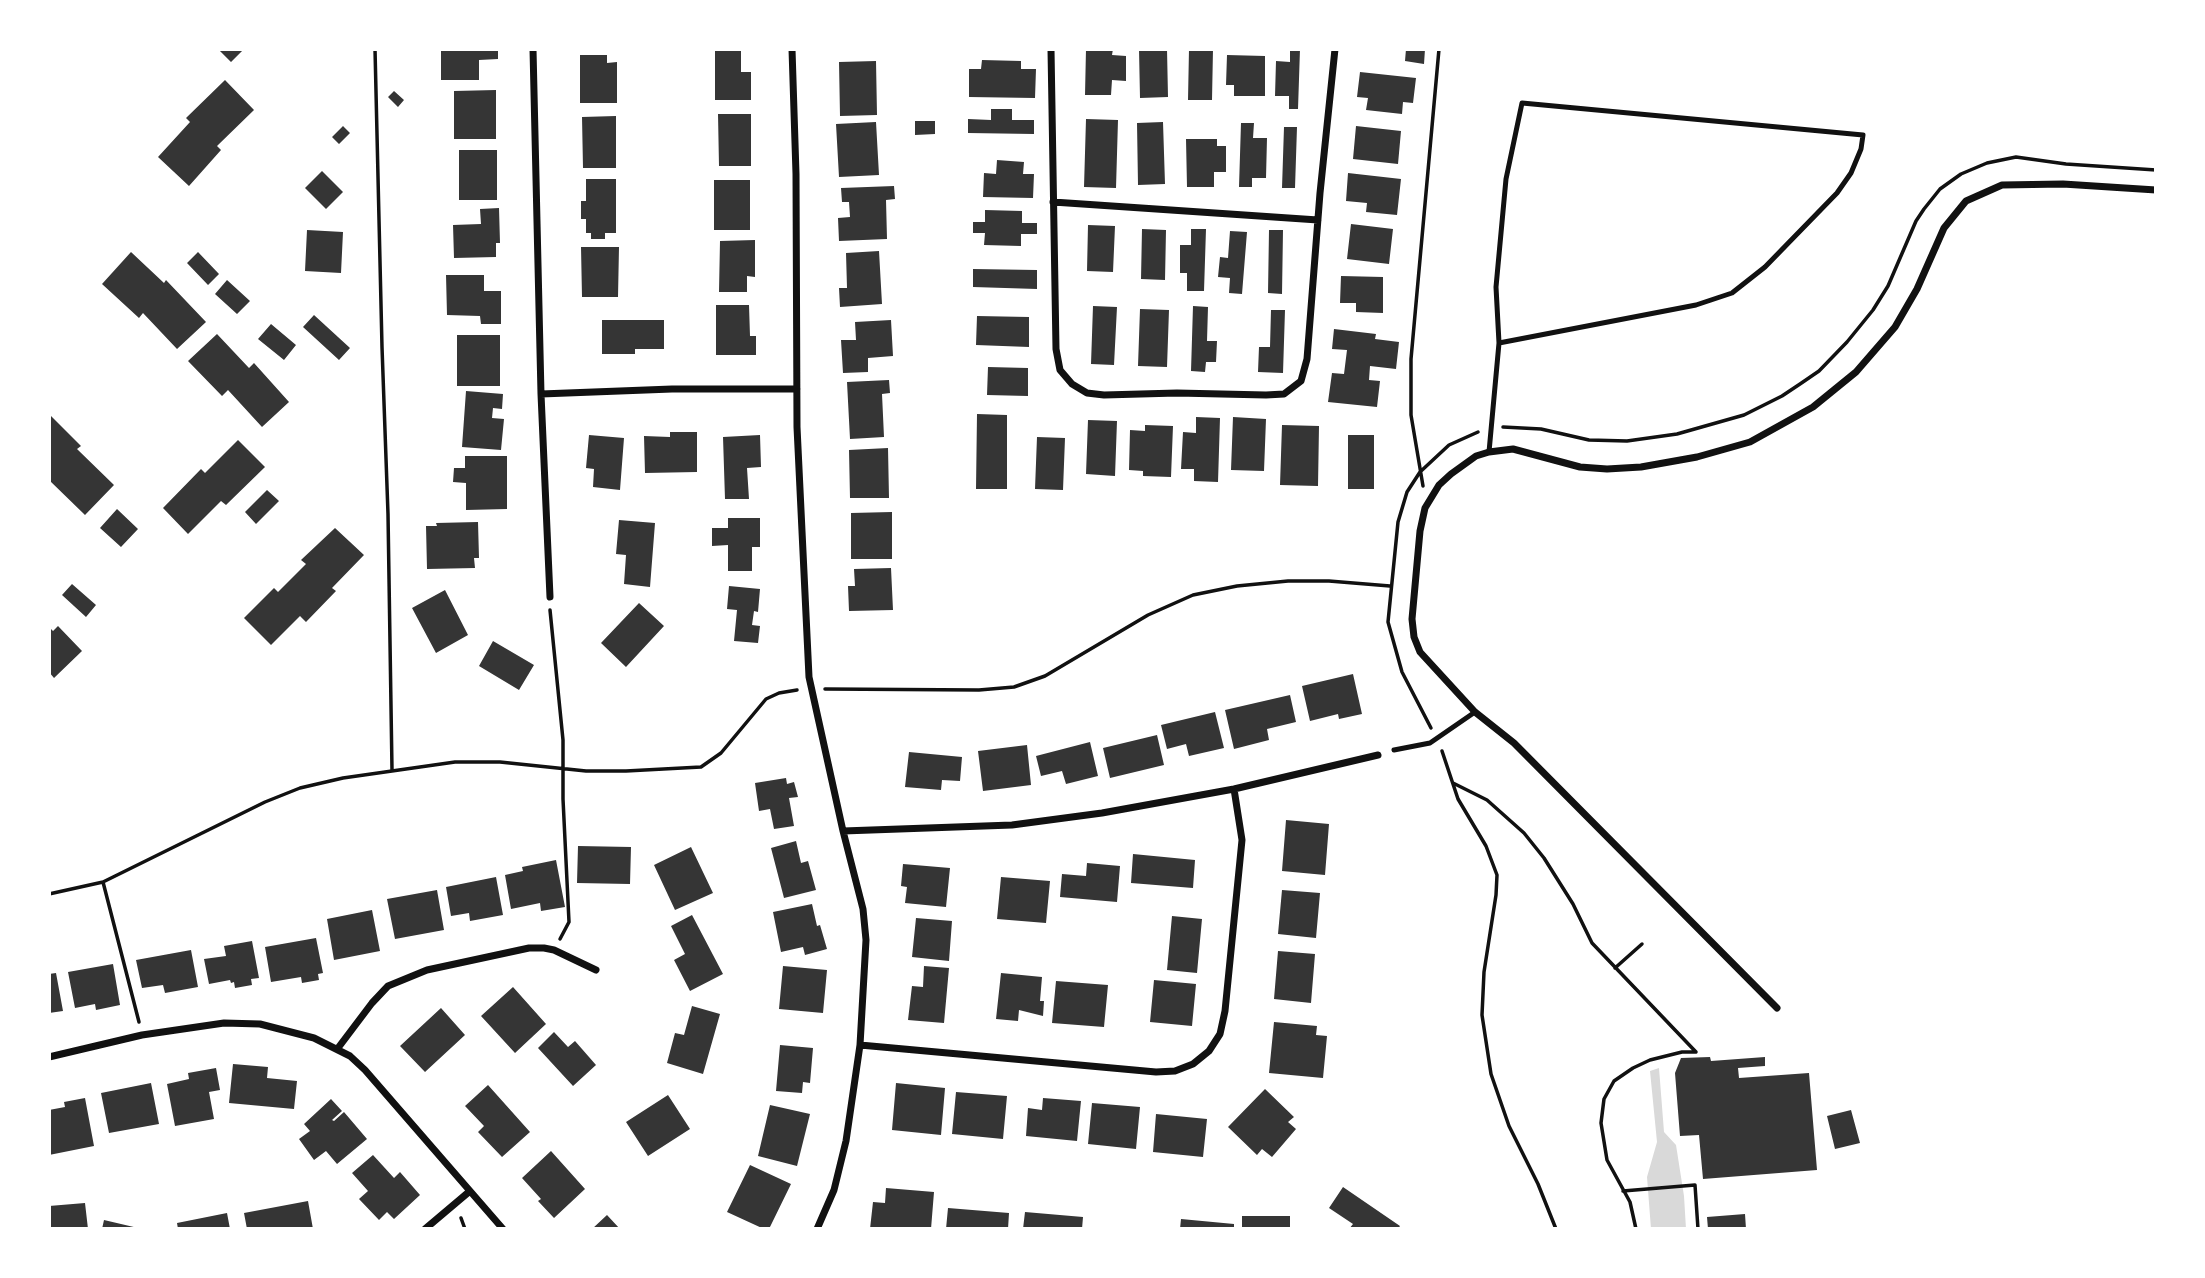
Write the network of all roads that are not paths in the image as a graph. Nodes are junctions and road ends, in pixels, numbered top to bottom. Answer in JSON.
{"nodes":[{"id":1,"x":533,"y":49,"type":"edge"},
{"id":2,"x":792,"y":49,"type":"edge"},
{"id":3,"x":1051,"y":49,"type":"edge"},
{"id":4,"x":1335,"y":49,"type":"edge"},
{"id":5,"x":2156,"y":190,"type":"edge"},
{"id":6,"x":1053,"y":202,"type":"junction"},
{"id":7,"x":1318,"y":220,"type":"junction"},
{"id":8,"x":1499,"y":343,"type":"junction"},
{"id":9,"x":797,"y":389,"type":"junction"},
{"id":10,"x":541,"y":394,"type":"junction"},
{"id":11,"x":1489,"y":452,"type":"junction"},
{"id":12,"x":550,"y":597,"type":"road end"},
{"id":13,"x":1475,"y":712,"type":"junction"},
{"id":14,"x":1394,"y":750,"type":"dead end"},
{"id":15,"x":1378,"y":755,"type":"dead end"},
{"id":16,"x":1234,"y":789,"type":"junction"},
{"id":17,"x":843,"y":831,"type":"junction"},
{"id":18,"x":596,"y":970,"type":"dead end"},
{"id":19,"x":1777,"y":1008,"type":"dead end"},
{"id":20,"x":860,"y":1045,"type":"junction"},
{"id":21,"x":338,"y":1048,"type":"junction"},
{"id":22,"x":49,"y":1057,"type":"edge"},
{"id":23,"x":470,"y":1191,"type":"junction"},
{"id":24,"x":425,"y":1229,"type":"edge"},
{"id":25,"x":503,"y":1229,"type":"edge"},
{"id":26,"x":817,"y":1229,"type":"edge"}],
"edges":[{"from":1,"to":10,"type":"street"},
{"from":2,"to":9,"type":"street"},
{"from":3,"to":6,"type":"street"},
{"from":4,"to":7,"type":"street"},
{"from":5,"to":11,"type":"street"},
{"from":6,"to":7,"type":"street"},
{"from":6,"to":7,"type":"street"},
{"from":8,"to":8,"type":"lane"},
{"from":8,"to":11,"type":"lane"},
{"from":9,"to":10,"type":"street"},
{"from":9,"to":17,"type":"street"},
{"from":10,"to":12,"type":"street"},
{"from":11,"to":13,"type":"street"},
{"from":13,"to":14,"type":"lane"},
{"from":13,"to":19,"type":"street"},
{"from":15,"to":16,"type":"street"},
{"from":16,"to":17,"type":"street"},
{"from":16,"to":20,"type":"street"},
{"from":17,"to":20,"type":"street"},
{"from":18,"to":21,"type":"street"},
{"from":20,"to":26,"type":"street"},
{"from":21,"to":22,"type":"street"},
{"from":21,"to":23,"type":"street"},
{"from":23,"to":24,"type":"street"},
{"from":23,"to":25,"type":"street"}]}
